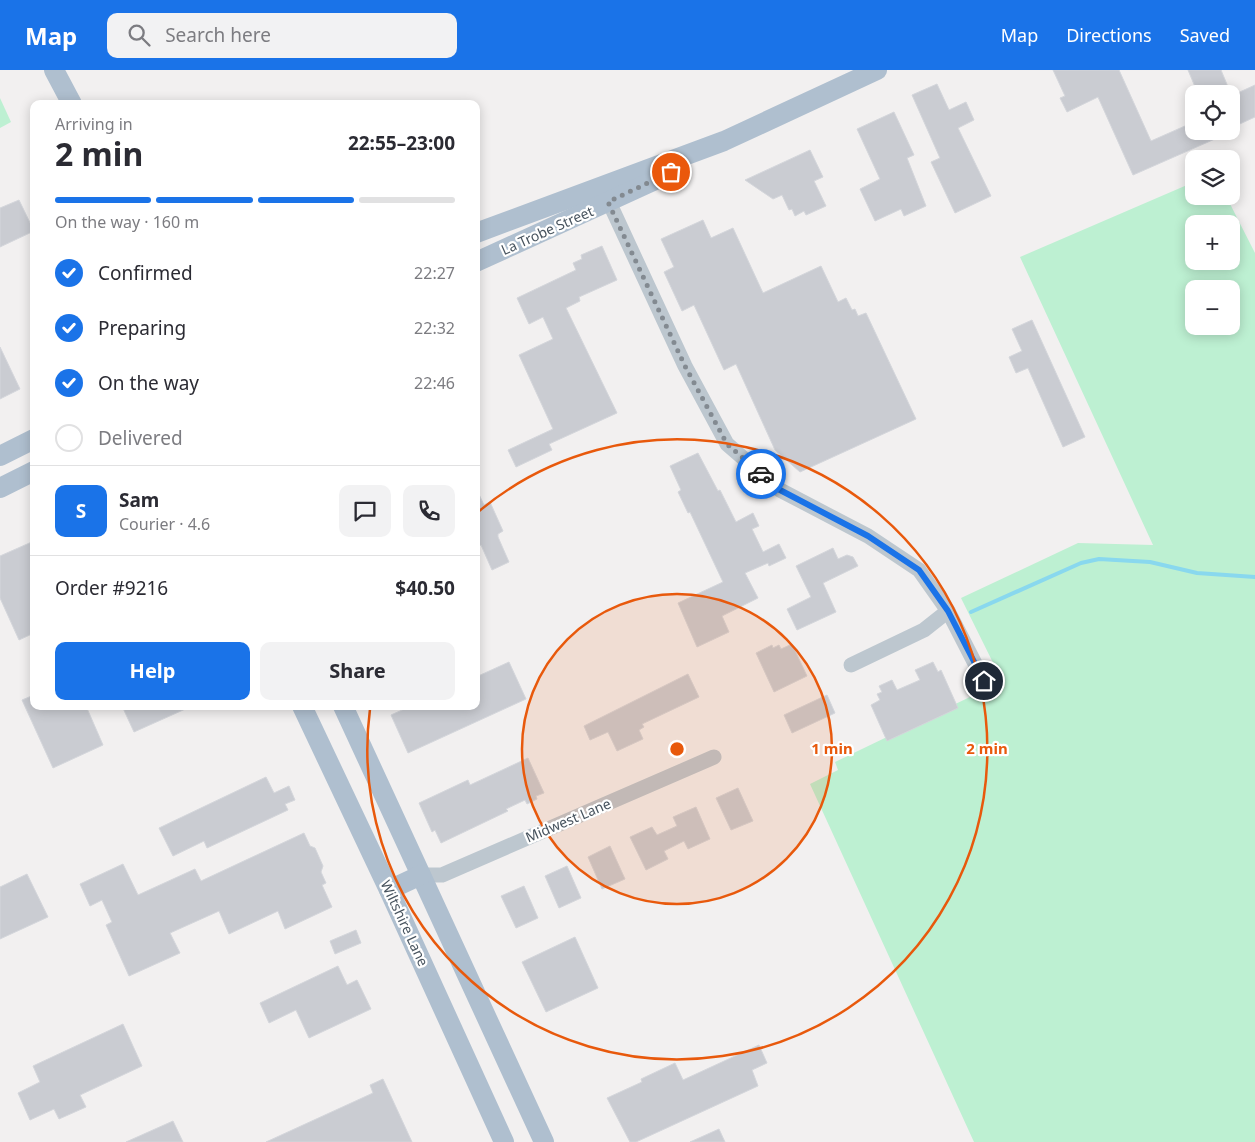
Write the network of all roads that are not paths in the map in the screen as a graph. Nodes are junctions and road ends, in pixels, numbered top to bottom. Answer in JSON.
{"nodes":[{"id":1,"x":877,"y":70,"type":"edge"},
{"id":2,"x":54,"y":71,"type":"edge"},
{"id":3,"x":64,"y":100,"type":"edge"},
{"id":4,"x":70,"y":100,"type":"edge"},
{"id":5,"x":724,"y":140,"type":"junction"},
{"id":6,"x":608,"y":202,"type":"junction"},
{"id":7,"x":508,"y":221,"type":"junction"},
{"id":8,"x":480,"y":232,"type":"edge"},
{"id":9,"x":480,"y":260,"type":"edge"},
{"id":10,"x":30,"y":441,"type":"edge"},
{"id":11,"x":0,"y":456,"type":"edge"},
{"id":12,"x":30,"y":473,"type":"edge"},
{"id":13,"x":0,"y":488,"type":"edge"},
{"id":14,"x":948,"y":611,"type":"junction"},
{"id":15,"x":851,"y":665,"type":"dead end"},
{"id":16,"x":984,"y":681,"type":"dead end"},
{"id":17,"x":304,"y":710,"type":"edge"},
{"id":18,"x":345,"y":710,"type":"edge"},
{"id":19,"x":714,"y":757,"type":"dead end"},
{"id":20,"x":421,"y":875,"type":"junction"},
{"id":21,"x":390,"y":890,"type":"junction"},
{"id":22,"x":504,"y":1142,"type":"edge"},
{"id":23,"x":544,"y":1142,"type":"edge"}],
"edges":[{"from":1,"to":5,"type":"main road","name":"La Trobe Street"},
{"from":2,"to":3,"type":"main road"},
{"from":2,"to":4,"type":"main road"},
{"from":5,"to":6,"type":"main road","name":"La Trobe Street"},
{"from":5,"to":7,"type":"main road","name":"La Trobe Street"},
{"from":6,"to":7,"type":"main road"},
{"from":6,"to":9,"type":"main road","name":"La Trobe Street"},
{"from":6,"to":14,"type":"street"},
{"from":7,"to":8,"type":"main road","name":"La Trobe Street"},
{"from":10,"to":11,"type":"main road"},
{"from":12,"to":13,"type":"main road"},
{"from":14,"to":15,"type":"street"},
{"from":14,"to":16,"type":"street"},
{"from":17,"to":21,"type":"main road","name":"Wiltshire Lane"},
{"from":18,"to":20,"type":"main road"},
{"from":19,"to":20,"type":"street","name":"Midwest Lane"},
{"from":20,"to":21,"type":"main road"},
{"from":20,"to":23,"type":"main road"},
{"from":21,"to":22,"type":"main road","name":"Wiltshire Lane"}]}
